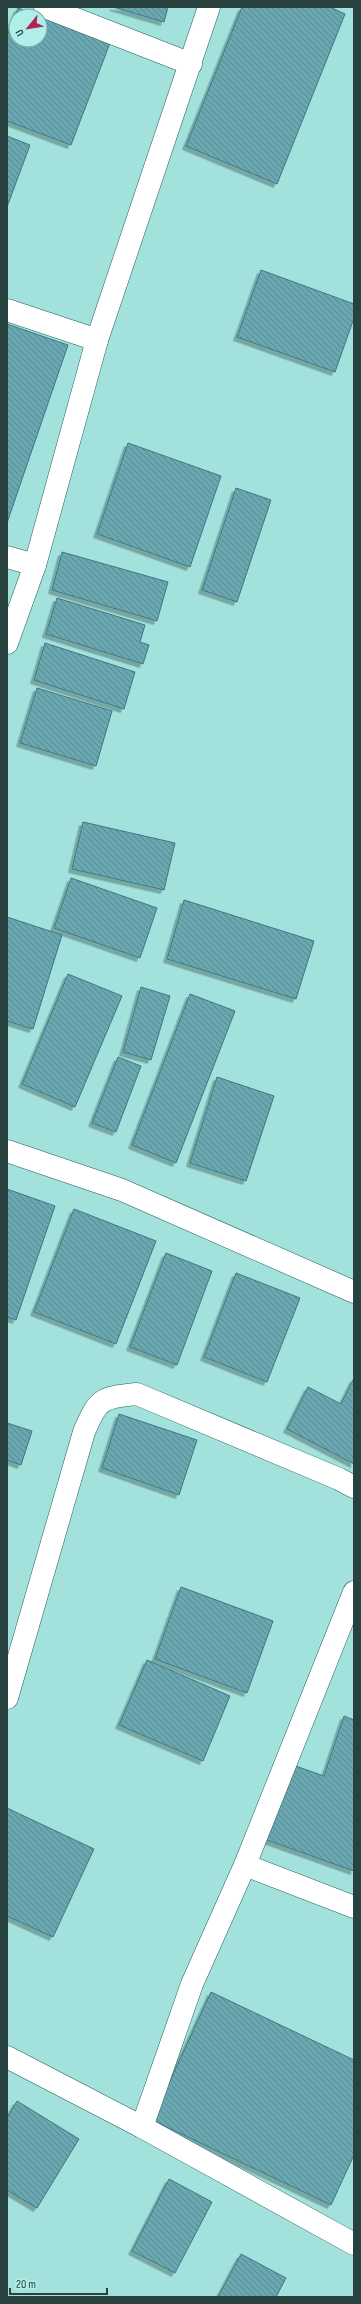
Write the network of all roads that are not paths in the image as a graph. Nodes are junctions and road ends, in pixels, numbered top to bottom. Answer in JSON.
{"nodes":[{"id":1,"x":45,"y":7,"type":"edge"},
{"id":2,"x":209,"y":7,"type":"edge"},
{"id":3,"x":190,"y":64,"type":"junction"},
{"id":4,"x":7,"y":310,"type":"edge"},
{"id":5,"x":97,"y":340,"type":"junction"},
{"id":6,"x":7,"y":557,"type":"edge"},
{"id":7,"x":34,"y":565,"type":"junction"},
{"id":8,"x":7,"y":643,"type":"edge"},
{"id":9,"x":7,"y":1150,"type":"edge"},
{"id":10,"x":354,"y":1292,"type":"edge"},
{"id":11,"x":354,"y":1487,"type":"edge"},
{"id":12,"x":354,"y":1592,"type":"edge"},
{"id":13,"x":7,"y":1698,"type":"edge"},
{"id":14,"x":245,"y":1865,"type":"junction"},
{"id":15,"x":354,"y":1907,"type":"edge"},
{"id":16,"x":7,"y":2057,"type":"edge"},
{"id":17,"x":142,"y":2127,"type":"junction"},
{"id":18,"x":354,"y":2244,"type":"edge"}],
"edges":[{"from":1,"to":3,"type":"street"},
{"from":2,"to":3,"type":"street"},
{"from":3,"to":5,"type":"street"},
{"from":4,"to":5,"type":"street"},
{"from":5,"to":7,"type":"street"},
{"from":6,"to":7,"type":"street"},
{"from":7,"to":8,"type":"street"},
{"from":9,"to":10,"type":"street"},
{"from":11,"to":13,"type":"street"},
{"from":12,"to":14,"type":"street"},
{"from":14,"to":15,"type":"street"},
{"from":14,"to":17,"type":"street"},
{"from":16,"to":17,"type":"street"},
{"from":17,"to":18,"type":"street"}]}
